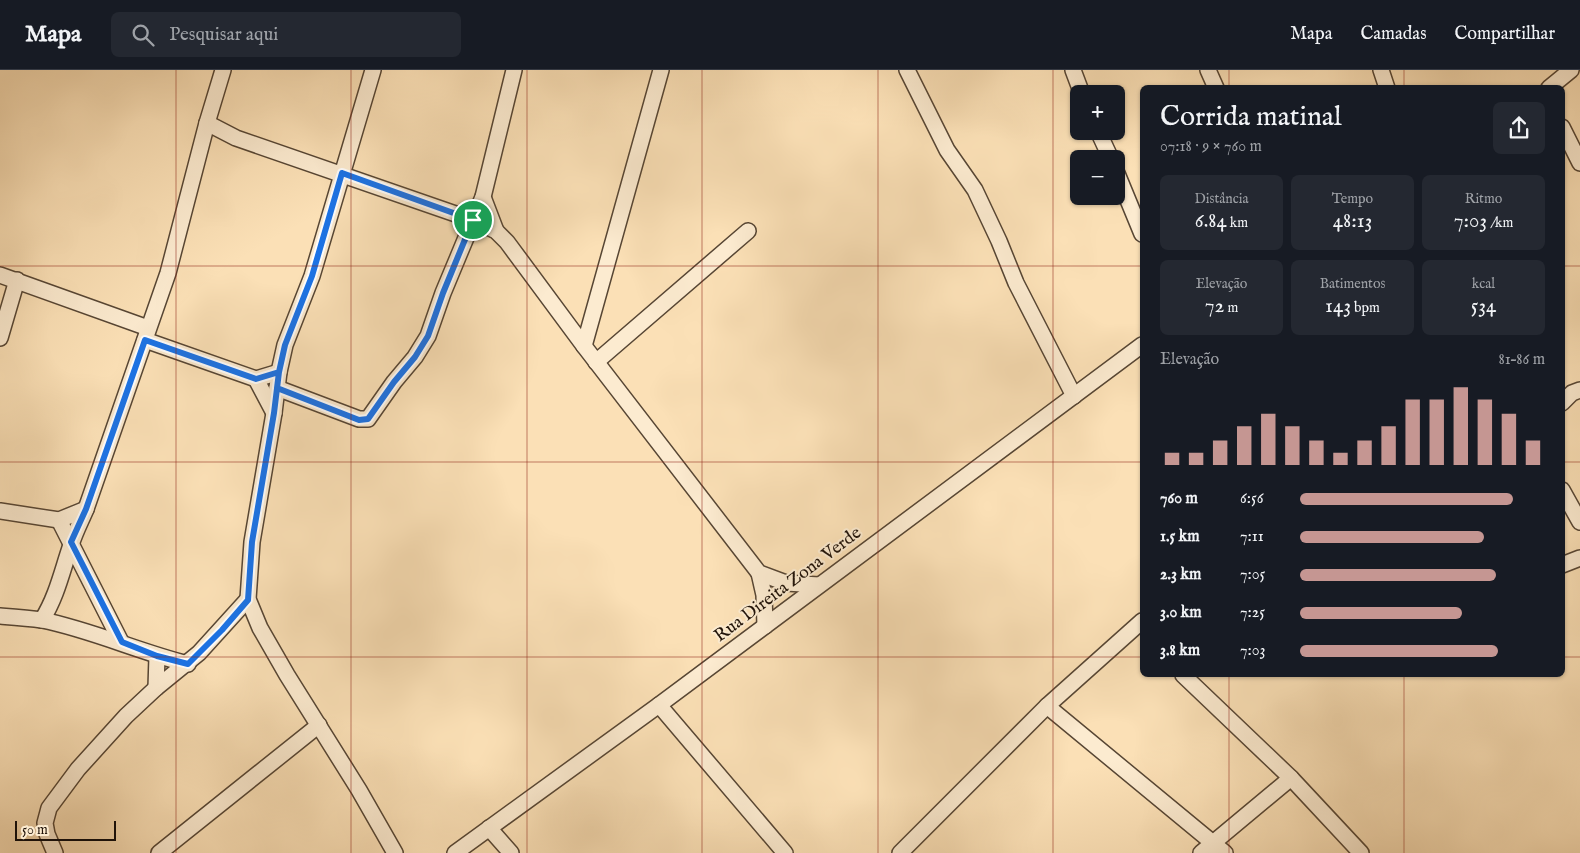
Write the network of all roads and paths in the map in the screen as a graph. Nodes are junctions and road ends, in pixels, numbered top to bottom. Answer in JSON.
{"nodes":[{"id":1,"x":224,"y":70,"type":"edge"},
{"id":2,"x":373,"y":70,"type":"edge"},
{"id":3,"x":514,"y":70,"type":"edge"},
{"id":4,"x":661,"y":70,"type":"edge"},
{"id":5,"x":907,"y":70,"type":"edge"},
{"id":6,"x":1073,"y":70,"type":"edge"},
{"id":7,"x":1208,"y":70,"type":"edge"},
{"id":8,"x":1381,"y":70,"type":"edge"},
{"id":9,"x":1571,"y":70,"type":"edge"},
{"id":10,"x":1079,"y":85,"type":"edge"},
{"id":11,"x":1215,"y":85,"type":"edge"},
{"id":12,"x":1386,"y":85,"type":"edge"},
{"id":13,"x":1553,"y":85,"type":"edge"},
{"id":14,"x":207,"y":123,"type":"junction"},
{"id":15,"x":1565,"y":133,"type":"edge"},
{"id":16,"x":1580,"y":163,"type":"edge"},
{"id":17,"x":342,"y":173,"type":"junction"},
{"id":18,"x":1125,"y":192,"type":"edge"},
{"id":19,"x":483,"y":197,"type":"junction"},
{"id":20,"x":473,"y":220,"type":"junction"},
{"id":21,"x":1140,"y":229,"type":"edge"},
{"id":22,"x":496,"y":231,"type":"junction"},
{"id":23,"x":748,"y":231,"type":"dead end"},
{"id":24,"x":0,"y":275,"type":"edge"},
{"id":25,"x":17,"y":280,"type":"junction"},
{"id":26,"x":146,"y":334,"type":"junction"},
{"id":27,"x":0,"y":338,"type":"edge"},
{"id":28,"x":584,"y":346,"type":"junction"},
{"id":29,"x":1140,"y":346,"type":"edge"},
{"id":30,"x":596,"y":362,"type":"junction"},
{"id":31,"x":279,"y":372,"type":"junction"},
{"id":32,"x":256,"y":379,"type":"junction"},
{"id":33,"x":277,"y":388,"type":"junction"},
{"id":34,"x":1074,"y":396,"type":"junction"},
{"id":35,"x":274,"y":413,"type":"junction"},
{"id":36,"x":1565,"y":495,"type":"edge"},
{"id":37,"x":86,"y":509,"type":"junction"},
{"id":38,"x":0,"y":511,"type":"edge"},
{"id":39,"x":59,"y":520,"type":"junction"},
{"id":40,"x":1580,"y":522,"type":"edge"},
{"id":41,"x":71,"y":542,"type":"junction"},
{"id":42,"x":1580,"y":557,"type":"edge"},
{"id":43,"x":1565,"y":563,"type":"edge"},
{"id":44,"x":759,"y":573,"type":"junction"},
{"id":45,"x":820,"y":585,"type":"junction"},
{"id":46,"x":248,"y":600,"type":"junction"},
{"id":47,"x":0,"y":616,"type":"edge"},
{"id":48,"x":42,"y":620,"type":"junction"},
{"id":49,"x":764,"y":626,"type":"junction"},
{"id":50,"x":1140,"y":629,"type":"edge"},
{"id":51,"x":122,"y":642,"type":"junction"},
{"id":52,"x":157,"y":656,"type":"junction"},
{"id":53,"x":188,"y":664,"type":"junction"},
{"id":54,"x":1185,"y":677,"type":"edge"},
{"id":55,"x":156,"y":688,"type":"junction"},
{"id":56,"x":659,"y":705,"type":"junction"},
{"id":57,"x":1047,"y":706,"type":"junction"},
{"id":58,"x":318,"y":726,"type":"junction"},
{"id":59,"x":1290,"y":778,"type":"junction"},
{"id":60,"x":489,"y":828,"type":"junction"},
{"id":61,"x":1207,"y":848,"type":"edge"},
{"id":62,"x":55,"y":853,"type":"edge"},
{"id":63,"x":159,"y":853,"type":"edge"},
{"id":64,"x":394,"y":853,"type":"edge"},
{"id":65,"x":455,"y":853,"type":"edge"},
{"id":66,"x":511,"y":853,"type":"edge"},
{"id":67,"x":785,"y":853,"type":"edge"},
{"id":68,"x":900,"y":853,"type":"edge"},
{"id":69,"x":1225,"y":853,"type":"edge"},
{"id":70,"x":1361,"y":853,"type":"edge"}],
"edges":[{"from":1,"to":14,"type":"street"},
{"from":2,"to":17,"type":"street"},
{"from":3,"to":19,"type":"street"},
{"from":4,"to":28,"type":"street"},
{"from":5,"to":34,"type":"street"},
{"from":6,"to":10,"type":"street"},
{"from":7,"to":11,"type":"street"},
{"from":8,"to":12,"type":"street"},
{"from":9,"to":13,"type":"street"},
{"from":14,"to":17,"type":"street"},
{"from":14,"to":26,"type":"street"},
{"from":15,"to":16,"type":"street"},
{"from":17,"to":20,"type":"street"},
{"from":17,"to":31,"type":"street"},
{"from":18,"to":21,"type":"street"},
{"from":19,"to":20,"type":"street"},
{"from":19,"to":22,"type":"street"},
{"from":20,"to":22,"type":"street"},
{"from":20,"to":33,"type":"street"},
{"from":22,"to":28,"type":"street"},
{"from":23,"to":30,"type":"street"},
{"from":24,"to":25,"type":"street"},
{"from":25,"to":26,"type":"street"},
{"from":25,"to":27,"type":"street"},
{"from":26,"to":32,"type":"street"},
{"from":26,"to":37,"type":"street"},
{"from":28,"to":30,"type":"street"},
{"from":29,"to":34,"type":"street","name":"Rua Direita Zona Verde"},
{"from":30,"to":44,"type":"street"},
{"from":31,"to":32,"type":"street"},
{"from":31,"to":33,"type":"street"},
{"from":32,"to":35,"type":"street"},
{"from":33,"to":35,"type":"street"},
{"from":34,"to":45,"type":"street","name":"Rua Direita Zona Verde"},
{"from":35,"to":46,"type":"street"},
{"from":36,"to":40,"type":"street"},
{"from":37,"to":39,"type":"street"},
{"from":37,"to":41,"type":"street"},
{"from":38,"to":39,"type":"street"},
{"from":39,"to":41,"type":"street"},
{"from":41,"to":48,"type":"street"},
{"from":41,"to":51,"type":"street"},
{"from":42,"to":43,"type":"street"},
{"from":44,"to":45,"type":"street"},
{"from":44,"to":49,"type":"street"},
{"from":45,"to":49,"type":"street","name":"Rua Direita Zona Verde"},
{"from":46,"to":53,"type":"street"},
{"from":46,"to":58,"type":"street"},
{"from":47,"to":48,"type":"street"},
{"from":48,"to":51,"type":"street"},
{"from":49,"to":56,"type":"street","name":"Rua Direita Zona Verde"},
{"from":50,"to":57,"type":"street"},
{"from":51,"to":52,"type":"street"},
{"from":52,"to":53,"type":"street"},
{"from":52,"to":55,"type":"street"},
{"from":53,"to":55,"type":"street"},
{"from":54,"to":59,"type":"street"},
{"from":55,"to":62,"type":"street"},
{"from":56,"to":60,"type":"street","name":"Rua Direita Zona Verde"},
{"from":56,"to":67,"type":"street"},
{"from":57,"to":61,"type":"street"},
{"from":57,"to":68,"type":"street"},
{"from":58,"to":63,"type":"street"},
{"from":58,"to":64,"type":"street"},
{"from":59,"to":61,"type":"street"},
{"from":59,"to":70,"type":"street"},
{"from":60,"to":65,"type":"street","name":"Rua Direita Zona Verde"},
{"from":60,"to":66,"type":"street"},
{"from":61,"to":69,"type":"street"}]}
